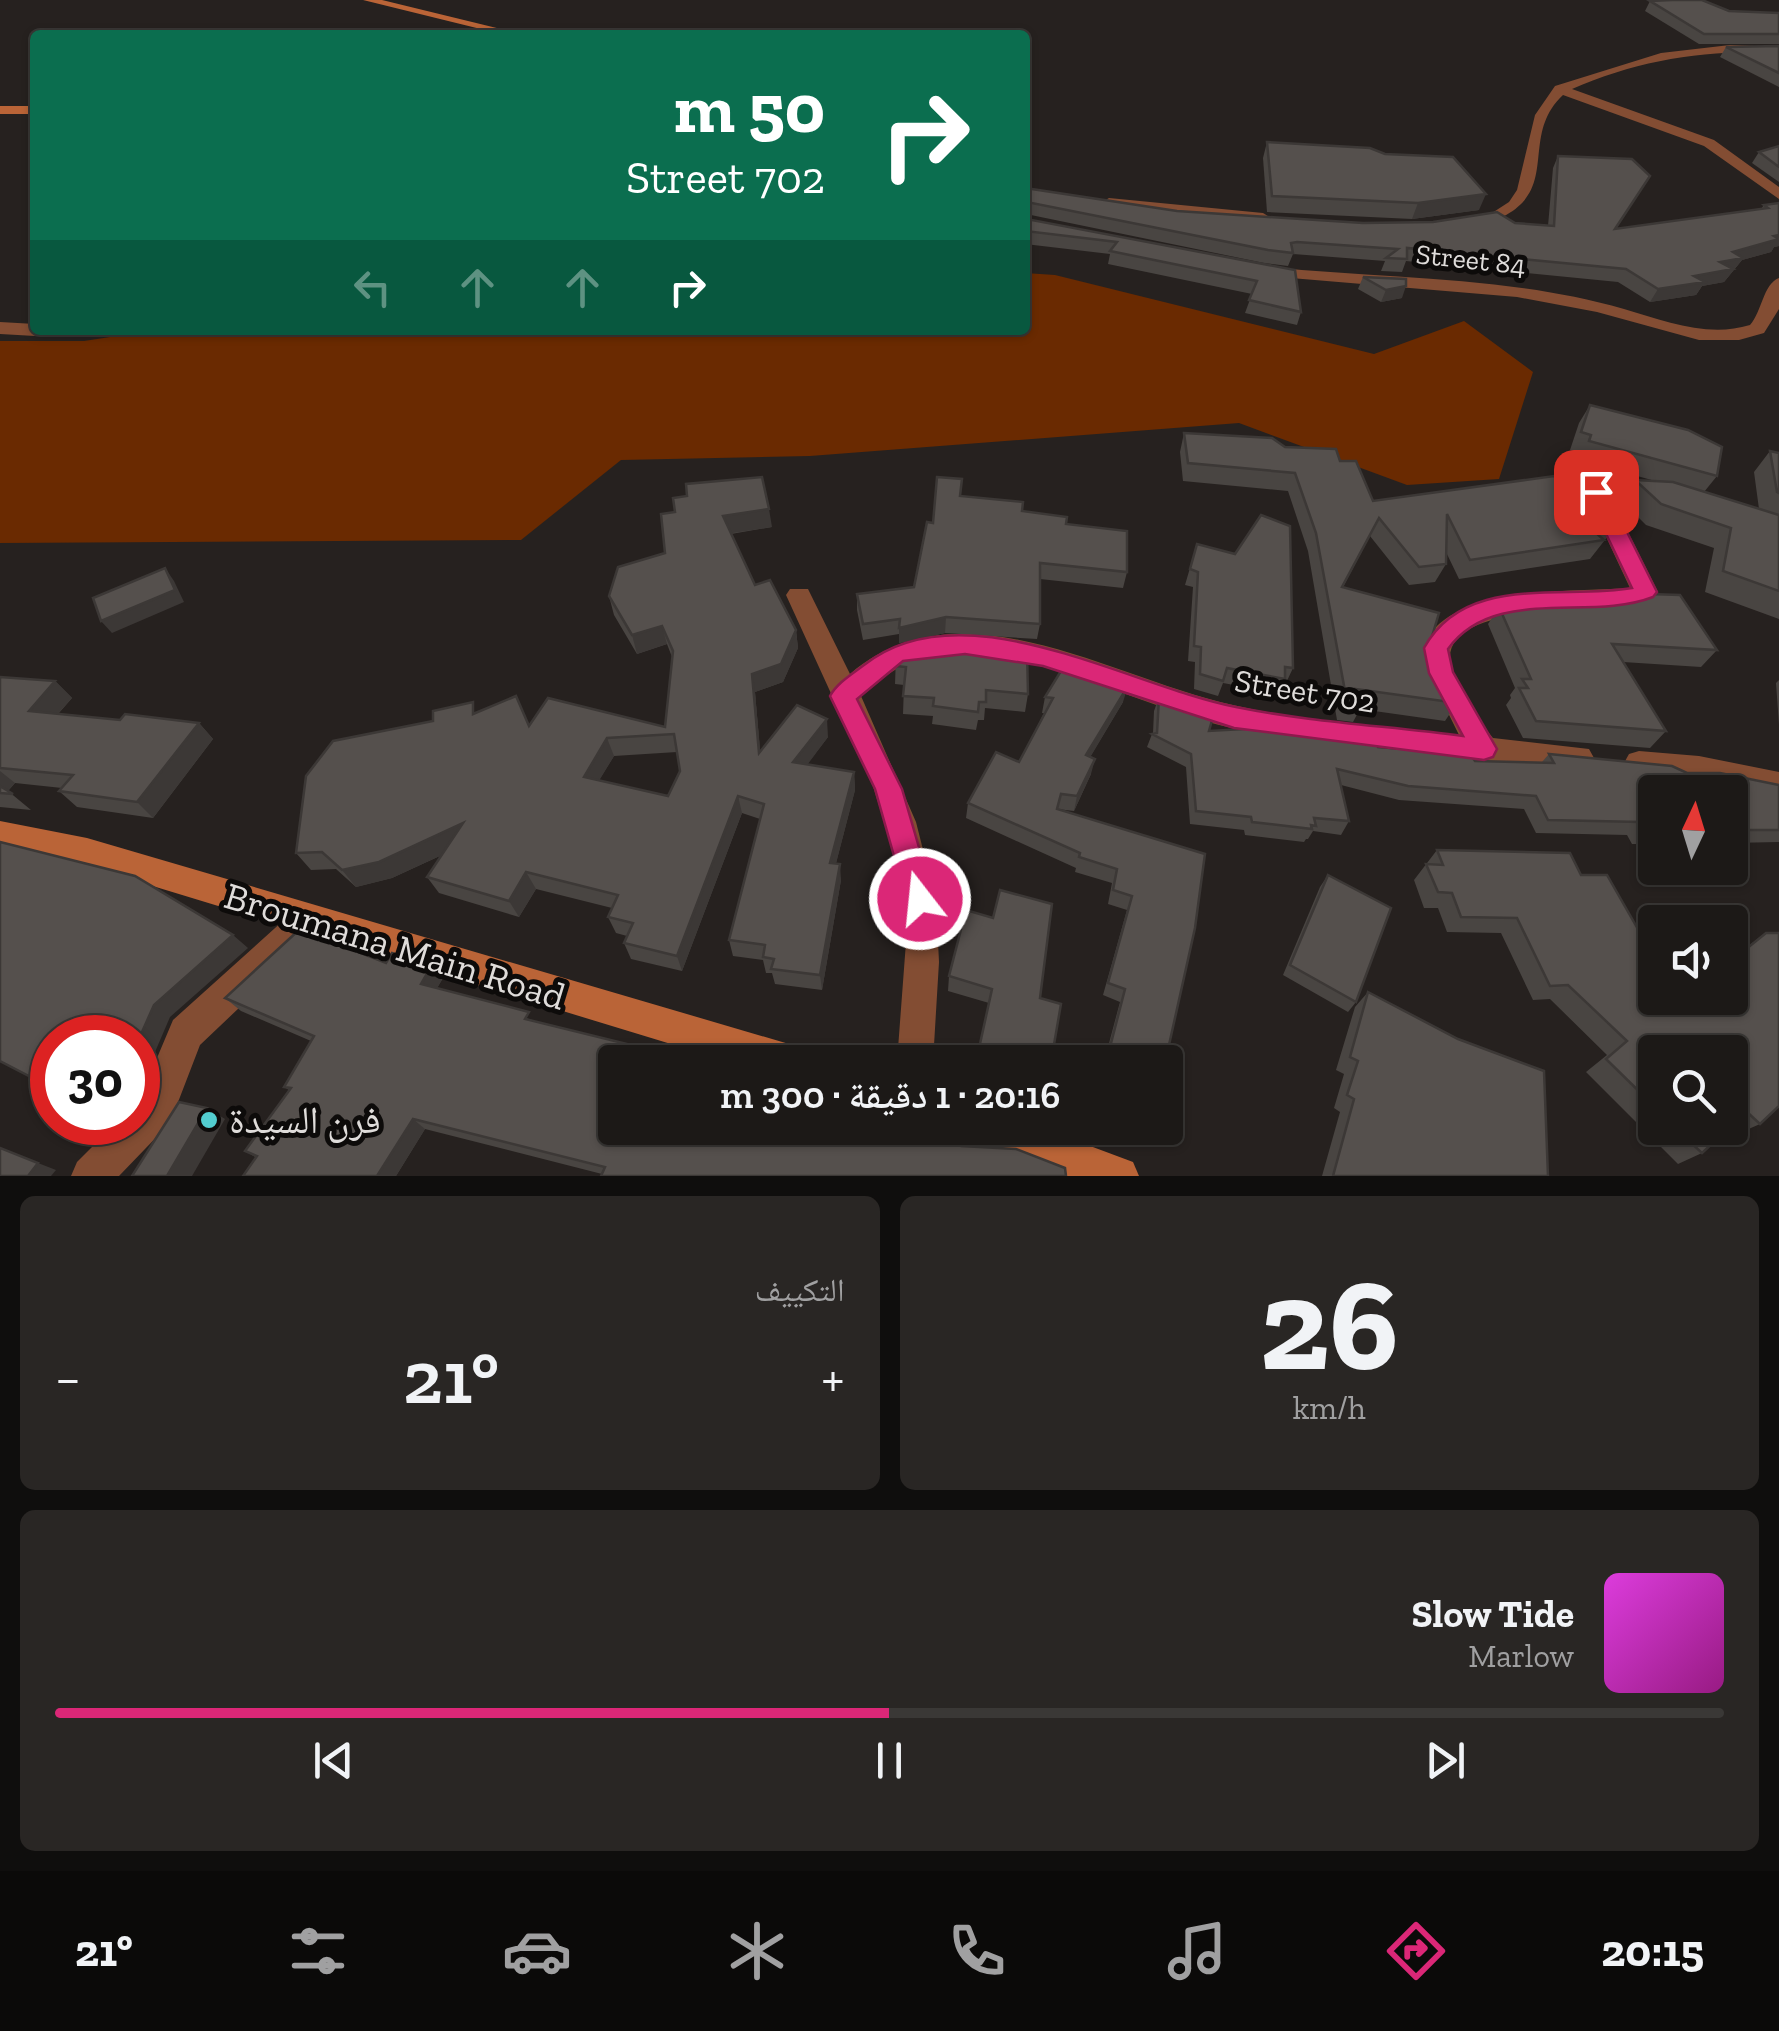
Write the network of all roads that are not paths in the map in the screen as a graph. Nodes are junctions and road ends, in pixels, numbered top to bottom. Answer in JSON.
{"nodes":[{"id":1,"x":368,"y":0,"type":"edge"},
{"id":2,"x":497,"y":30,"type":"edge"},
{"id":3,"x":1779,"y":50,"type":"edge"},
{"id":4,"x":1560,"y":90,"type":"junction"},
{"id":5,"x":0,"y":110,"type":"edge"},
{"id":6,"x":30,"y":110,"type":"edge"},
{"id":7,"x":1779,"y":194,"type":"edge"},
{"id":8,"x":1091,"y":200,"type":"edge"},
{"id":9,"x":1288,"y":220,"type":"edge"},
{"id":10,"x":1454,"y":225,"type":"edge"},
{"id":11,"x":1237,"y":265,"type":"edge"},
{"id":12,"x":1779,"y":283,"type":"edge"},
{"id":13,"x":0,"y":328,"type":"edge"},
{"id":14,"x":30,"y":330,"type":"edge"},
{"id":15,"x":1683,"y":500,"type":"edge"},
{"id":16,"x":799,"y":594,"type":"dead end"},
{"id":17,"x":843,"y":696,"type":"junction"},
{"id":18,"x":1484,"y":749,"type":"junction"},
{"id":19,"x":1779,"y":785,"type":"edge"},
{"id":20,"x":3,"y":839,"type":"edge"},
{"id":21,"x":307,"y":922,"type":"junction"},
{"id":22,"x":730,"y":1045,"type":"edge"},
{"id":23,"x":917,"y":1045,"type":"edge"},
{"id":24,"x":1036,"y":1145,"type":"edge"},
{"id":25,"x":91,"y":1176,"type":"edge"},
{"id":26,"x":1119,"y":1176,"type":"edge"}],
"edges":[{"from":1,"to":2,"type":"street"},
{"from":3,"to":4,"type":"street"},
{"from":4,"to":7,"type":"street"},
{"from":4,"to":10,"type":"street"},
{"from":5,"to":6,"type":"street"},
{"from":8,"to":9,"type":"street"},
{"from":11,"to":12,"type":"street","name":"Street 84"},
{"from":13,"to":14,"type":"street"},
{"from":15,"to":18,"type":"street"},
{"from":16,"to":17,"type":"street"},
{"from":17,"to":18,"type":"street","name":"Street 702"},
{"from":17,"to":23,"type":"street"},
{"from":18,"to":19,"type":"street","name":"Street 702"},
{"from":20,"to":21,"type":"street","name":"Broumana Main Road"},
{"from":21,"to":22,"type":"street","name":"Broumana Main Road"},
{"from":21,"to":25,"type":"street"},
{"from":24,"to":26,"type":"street"}]}
